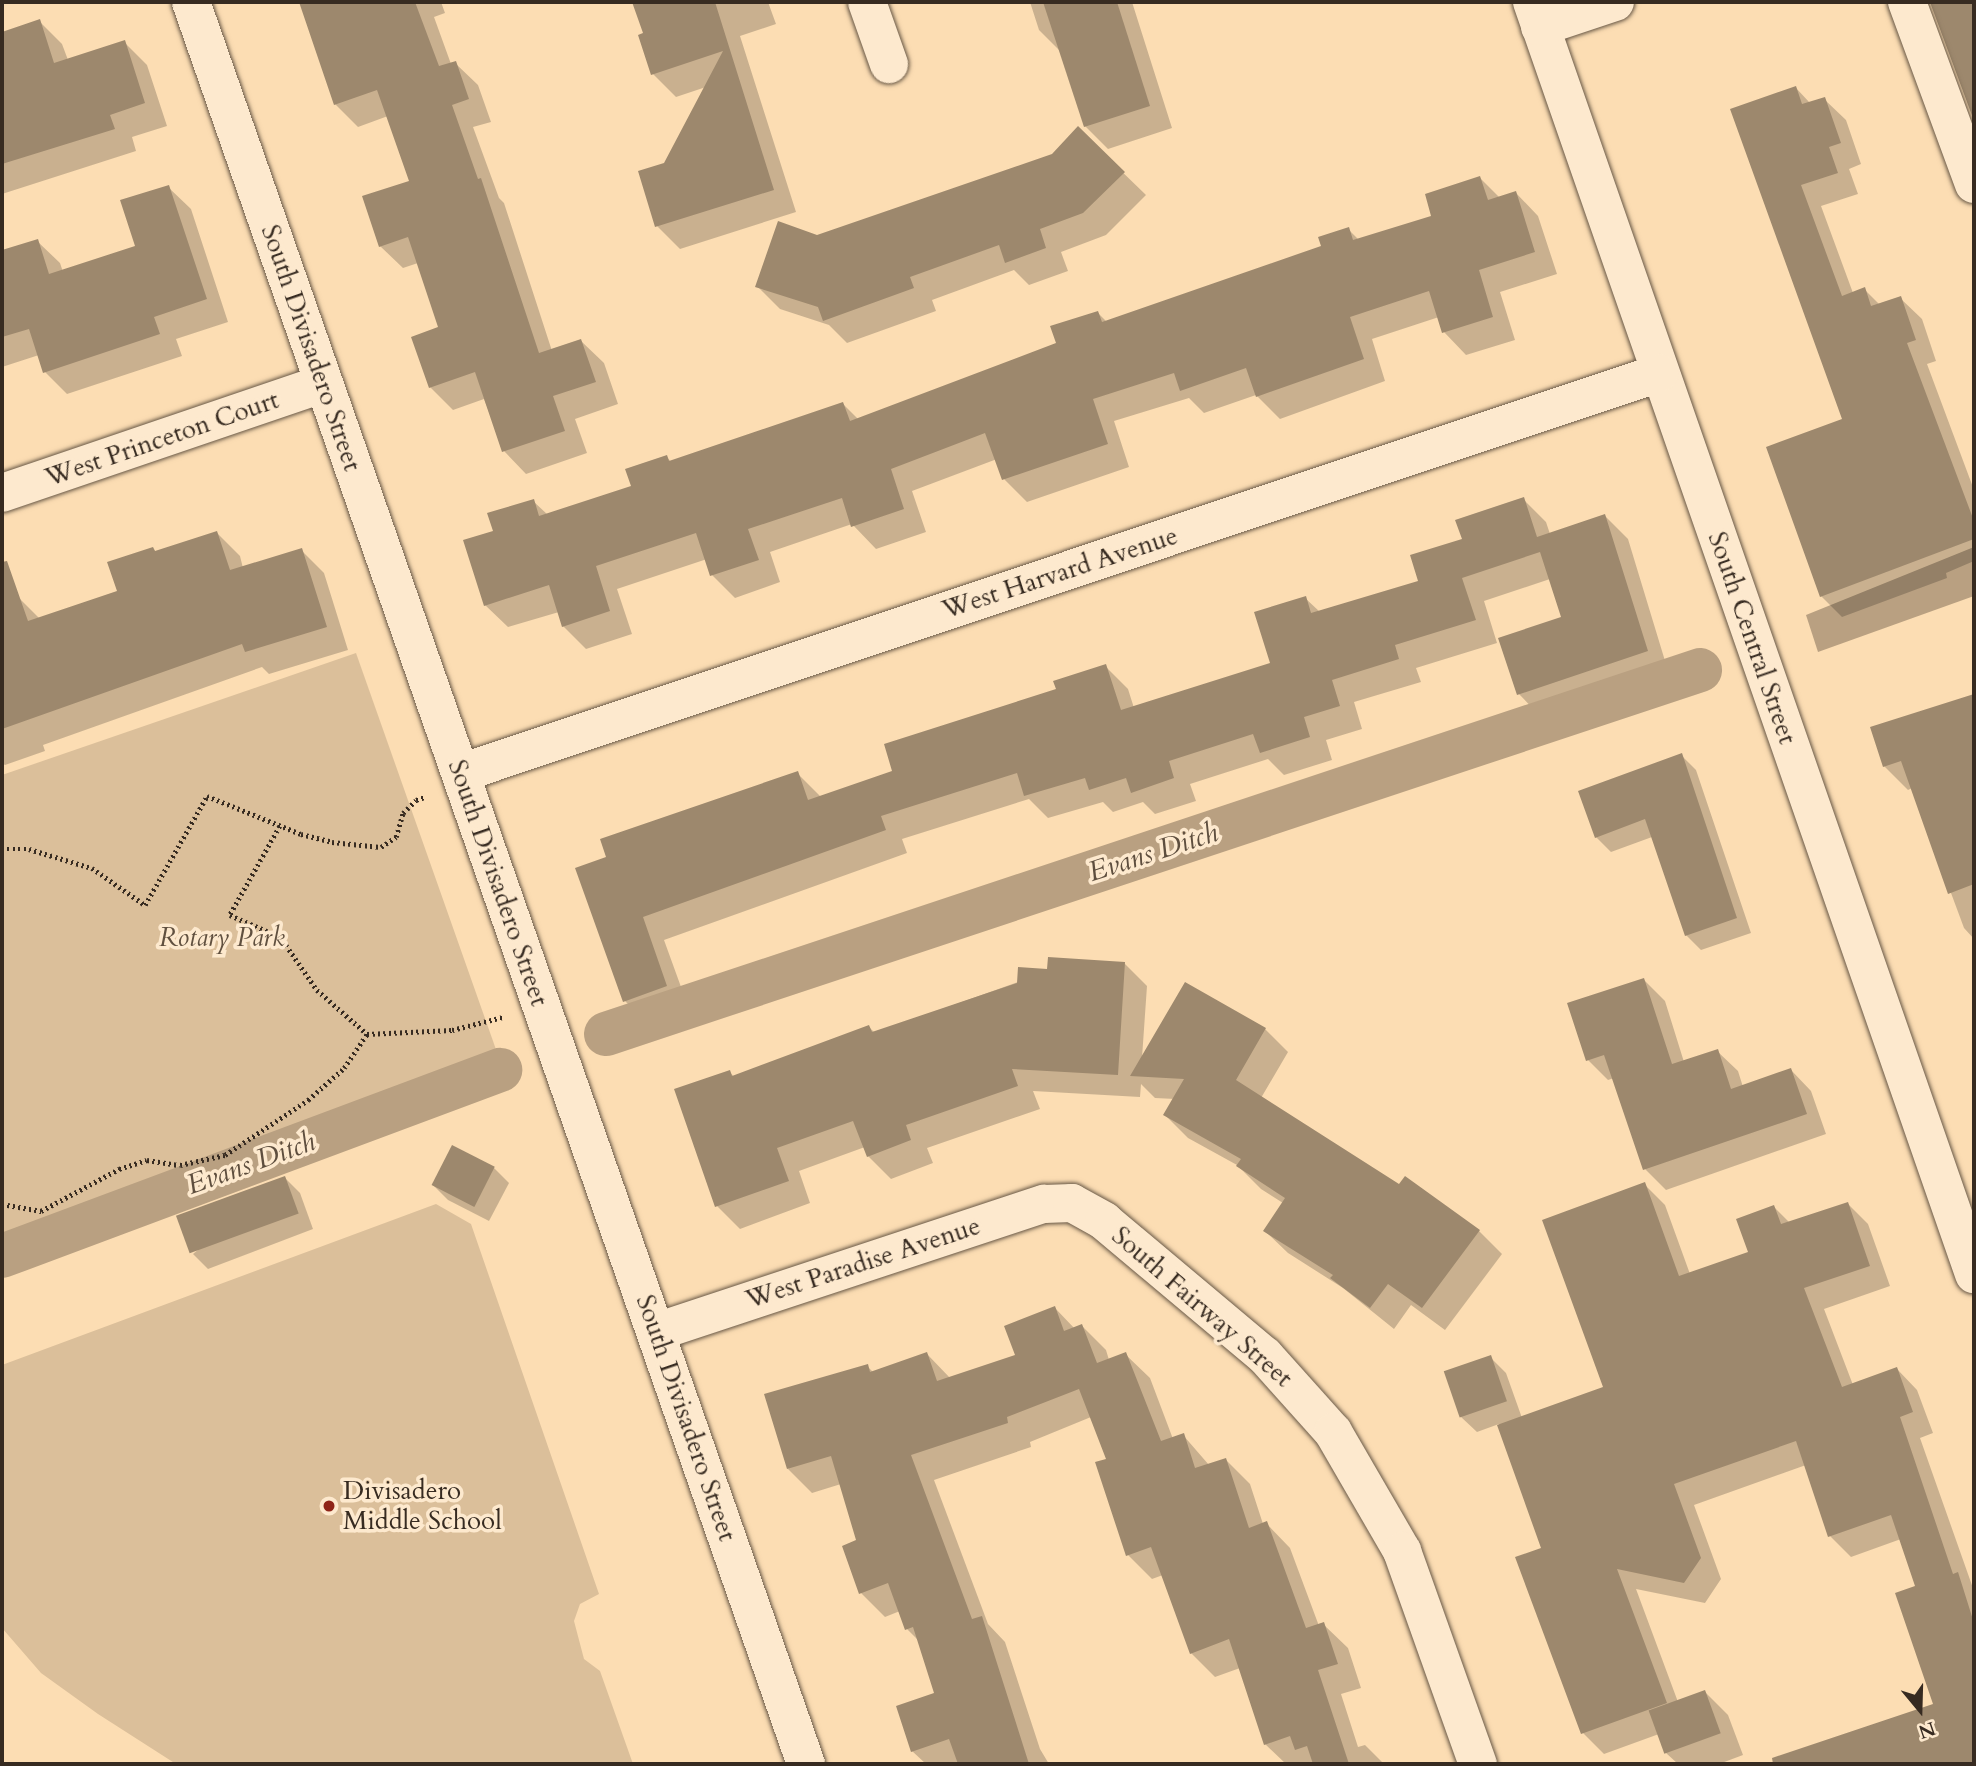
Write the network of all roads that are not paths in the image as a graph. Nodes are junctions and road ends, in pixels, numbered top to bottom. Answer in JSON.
{"nodes":[{"id":1,"x":191,"y":2,"type":"edge"},
{"id":2,"x":867,"y":2,"type":"edge"},
{"id":3,"x":1615,"y":2,"type":"edge"},
{"id":4,"x":1907,"y":2,"type":"edge"},
{"id":5,"x":1536,"y":14,"type":"edge"},
{"id":6,"x":889,"y":64,"type":"dead end"},
{"id":7,"x":1974,"y":184,"type":"edge"},
{"id":8,"x":1660,"y":373,"type":"junction"},
{"id":9,"x":323,"y":384,"type":"junction"},
{"id":10,"x":2,"y":493,"type":"edge"},
{"id":11,"x":462,"y":778,"type":"junction"},
{"id":12,"x":1072,"y":1203,"type":"joint"},
{"id":13,"x":1965,"y":1221,"type":"edge"},
{"id":14,"x":1974,"y":1274,"type":"edge"},
{"id":15,"x":656,"y":1332,"type":"junction"},
{"id":16,"x":806,"y":1764,"type":"edge"},
{"id":17,"x":1478,"y":1764,"type":"edge"}],
"edges":[{"from":1,"to":9,"type":"street","name":"South Divisadero Street"},
{"from":2,"to":6,"type":"street"},
{"from":3,"to":5,"type":"street"},
{"from":4,"to":7,"type":"street"},
{"from":5,"to":8,"type":"street","name":"South Central Street"},
{"from":8,"to":11,"type":"street","name":"West Harvard Avenue"},
{"from":8,"to":13,"type":"street","name":"South Central Street"},
{"from":9,"to":10,"type":"street","name":"West Princeton Court"},
{"from":9,"to":11,"type":"street","name":"South Divisadero Street"},
{"from":11,"to":15,"type":"street","name":"South Divisadero Street"},
{"from":12,"to":15,"type":"street","name":"West Paradise Avenue"},
{"from":12,"to":17,"type":"street","name":"South Fairway Street"},
{"from":13,"to":14,"type":"street","name":"South Central Street"},
{"from":15,"to":16,"type":"street","name":"South Divisadero Street"}]}
